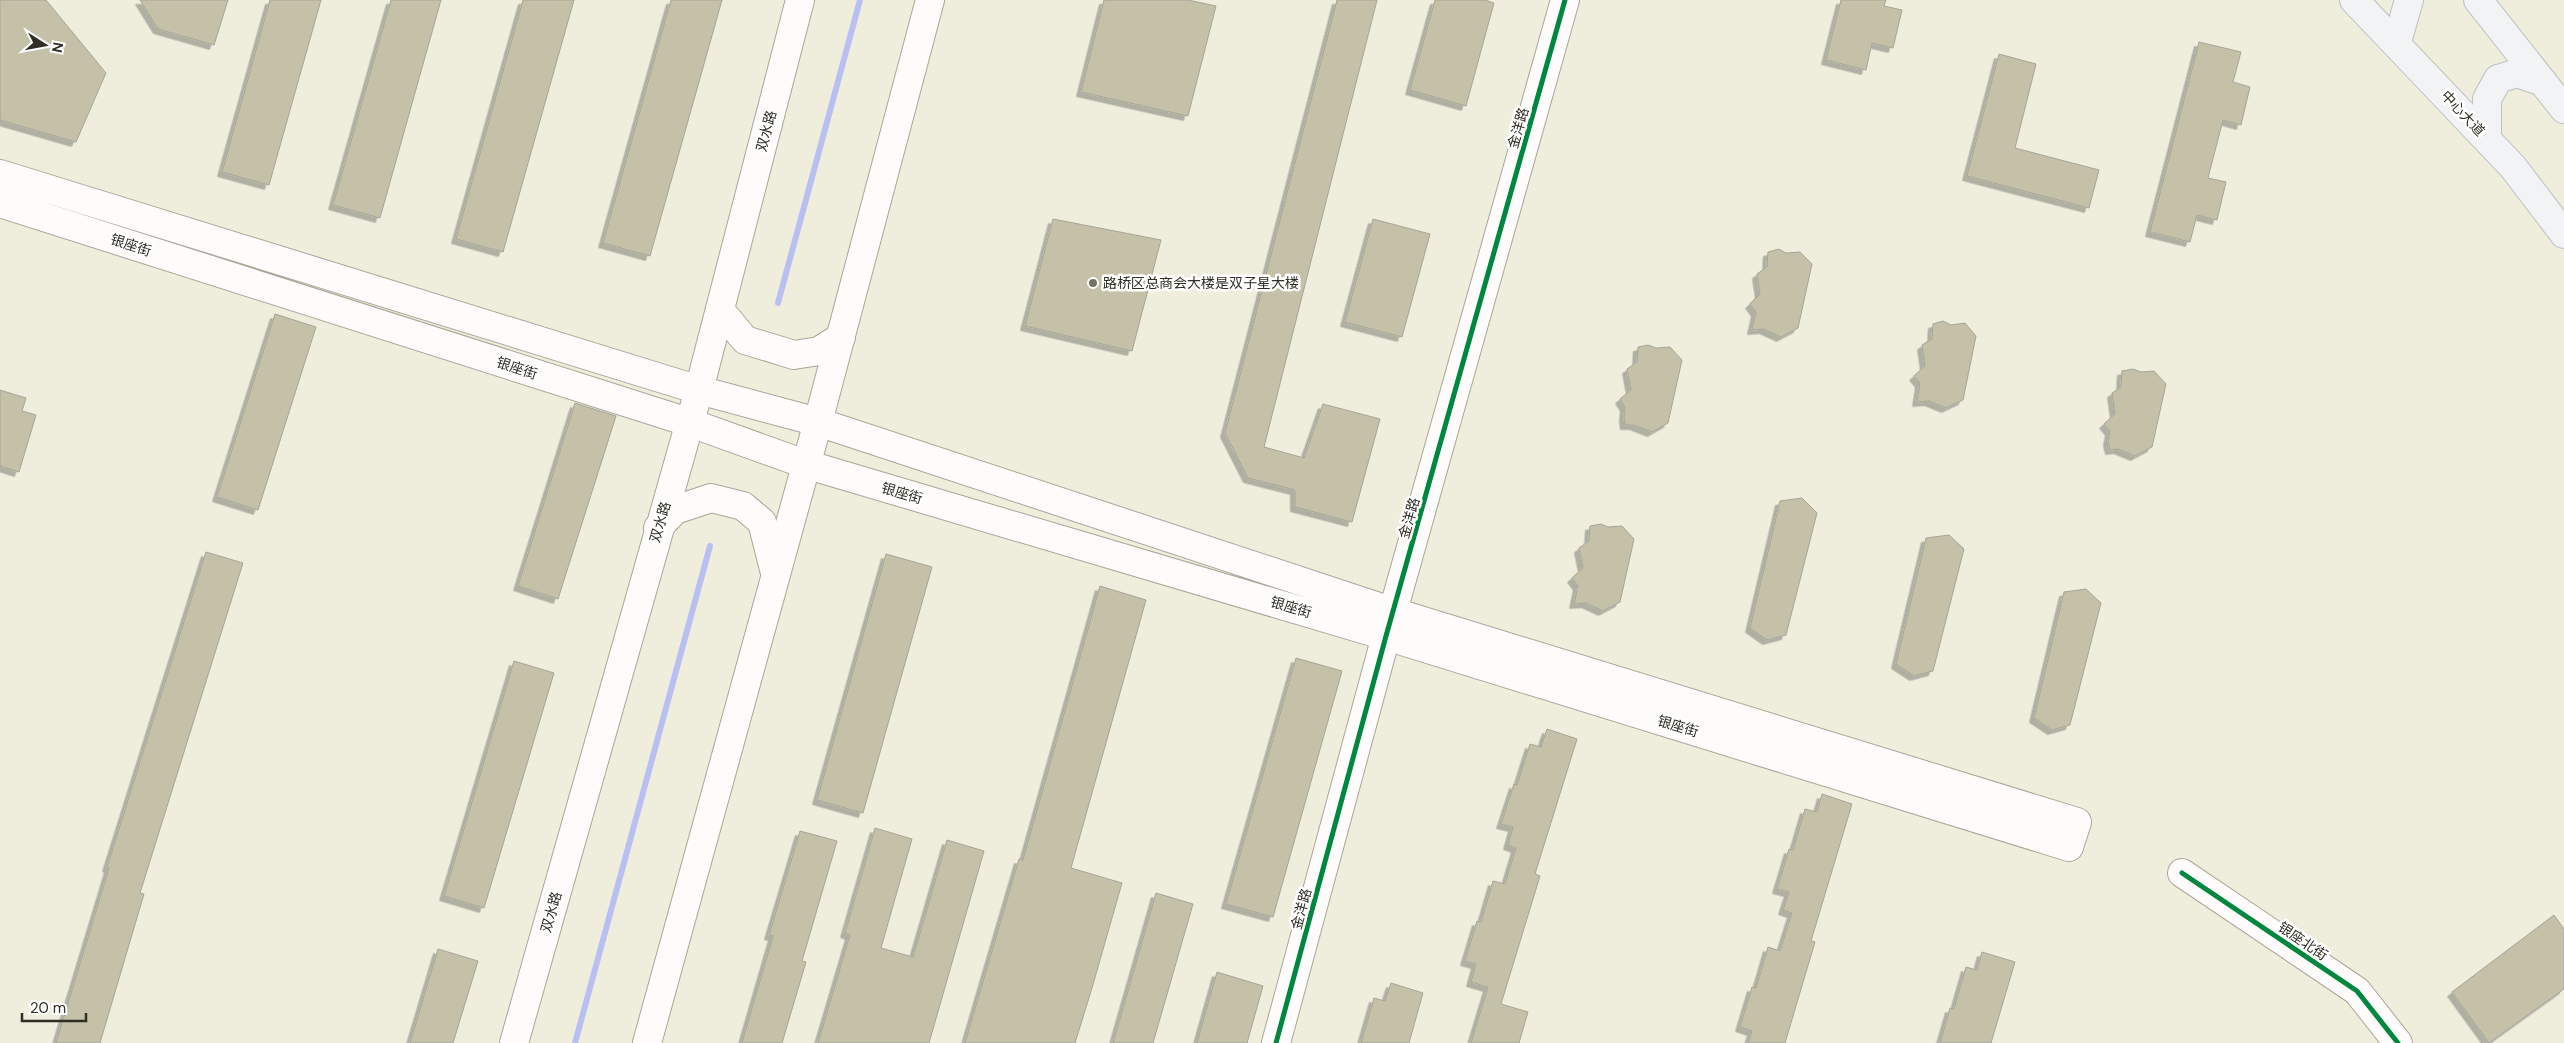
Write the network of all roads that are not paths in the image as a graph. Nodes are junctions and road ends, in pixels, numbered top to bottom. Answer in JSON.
{"nodes":[{"id":1,"x":800,"y":0,"type":"edge"},
{"id":2,"x":930,"y":0,"type":"edge"},
{"id":3,"x":1565,"y":0,"type":"edge"},
{"id":4,"x":2409,"y":0,"type":"edge"},
{"id":5,"x":2478,"y":0,"type":"edge"},
{"id":6,"x":2356,"y":1,"type":"edge"},
{"id":7,"x":2397,"y":42,"type":"junction"},
{"id":8,"x":2543,"y":82,"type":"junction"},
{"id":9,"x":2564,"y":109,"type":"edge"},
{"id":10,"x":2487,"y":138,"type":"junction"},
{"id":11,"x":0,"y":174,"type":"edge"},
{"id":12,"x":0,"y":203,"type":"edge"},
{"id":13,"x":2564,"y":234,"type":"edge"},
{"id":14,"x":720,"y":310,"type":"junction"},
{"id":15,"x":841,"y":337,"type":"junction"},
{"id":16,"x":699,"y":390,"type":"junction"},
{"id":17,"x":688,"y":422,"type":"junction"},
{"id":18,"x":818,"y":422,"type":"junction"},
{"id":19,"x":805,"y":464,"type":"junction"},
{"id":20,"x":658,"y":528,"type":"junction"},
{"id":21,"x":775,"y":574,"type":"junction"},
{"id":22,"x":1390,"y":624,"type":"junction"},
{"id":23,"x":2182,"y":873,"type":"dead end"},
{"id":24,"x":514,"y":1043,"type":"edge"},
{"id":25,"x":646,"y":1043,"type":"edge"},
{"id":26,"x":1276,"y":1043,"type":"edge"},
{"id":27,"x":2398,"y":1043,"type":"edge"}],
"edges":[{"from":1,"to":14,"type":"main road","name":"双水路"},
{"from":2,"to":15,"type":"main road"},
{"from":3,"to":22,"type":"main road","name":"金洋路"},
{"from":4,"to":7,"type":"main road"},
{"from":5,"to":8,"type":"main road"},
{"from":6,"to":7,"type":"main road","name":"中心大道"},
{"from":7,"to":10,"type":"main road","name":"中心大道"},
{"from":8,"to":9,"type":"main road"},
{"from":8,"to":10,"type":"main road"},
{"from":10,"to":13,"type":"main road","name":"中心大道"},
{"from":11,"to":16,"type":"main road","name":"银座街"},
{"from":12,"to":17,"type":"main road","name":"银座街"},
{"from":14,"to":15,"type":"main road"},
{"from":14,"to":16,"type":"main road","name":"双水路"},
{"from":15,"to":18,"type":"main road"},
{"from":16,"to":17,"type":"main road","name":"双水路"},
{"from":16,"to":18,"type":"main road","name":"银座街"},
{"from":17,"to":19,"type":"main road","name":"银座街"},
{"from":17,"to":20,"type":"main road","name":"双水路"},
{"from":18,"to":19,"type":"main road"},
{"from":18,"to":22,"type":"main road","name":"银座街"},
{"from":19,"to":21,"type":"main road"},
{"from":19,"to":22,"type":"main road","name":"银座街"},
{"from":20,"to":21,"type":"main road"},
{"from":20,"to":24,"type":"main road","name":"双水路"},
{"from":21,"to":25,"type":"main road"},
{"from":22,"to":22,"type":"main road","name":"银座街"},
{"from":22,"to":26,"type":"main road","name":"金洋路"},
{"from":23,"to":27,"type":"main road","name":"银座北街"}]}
